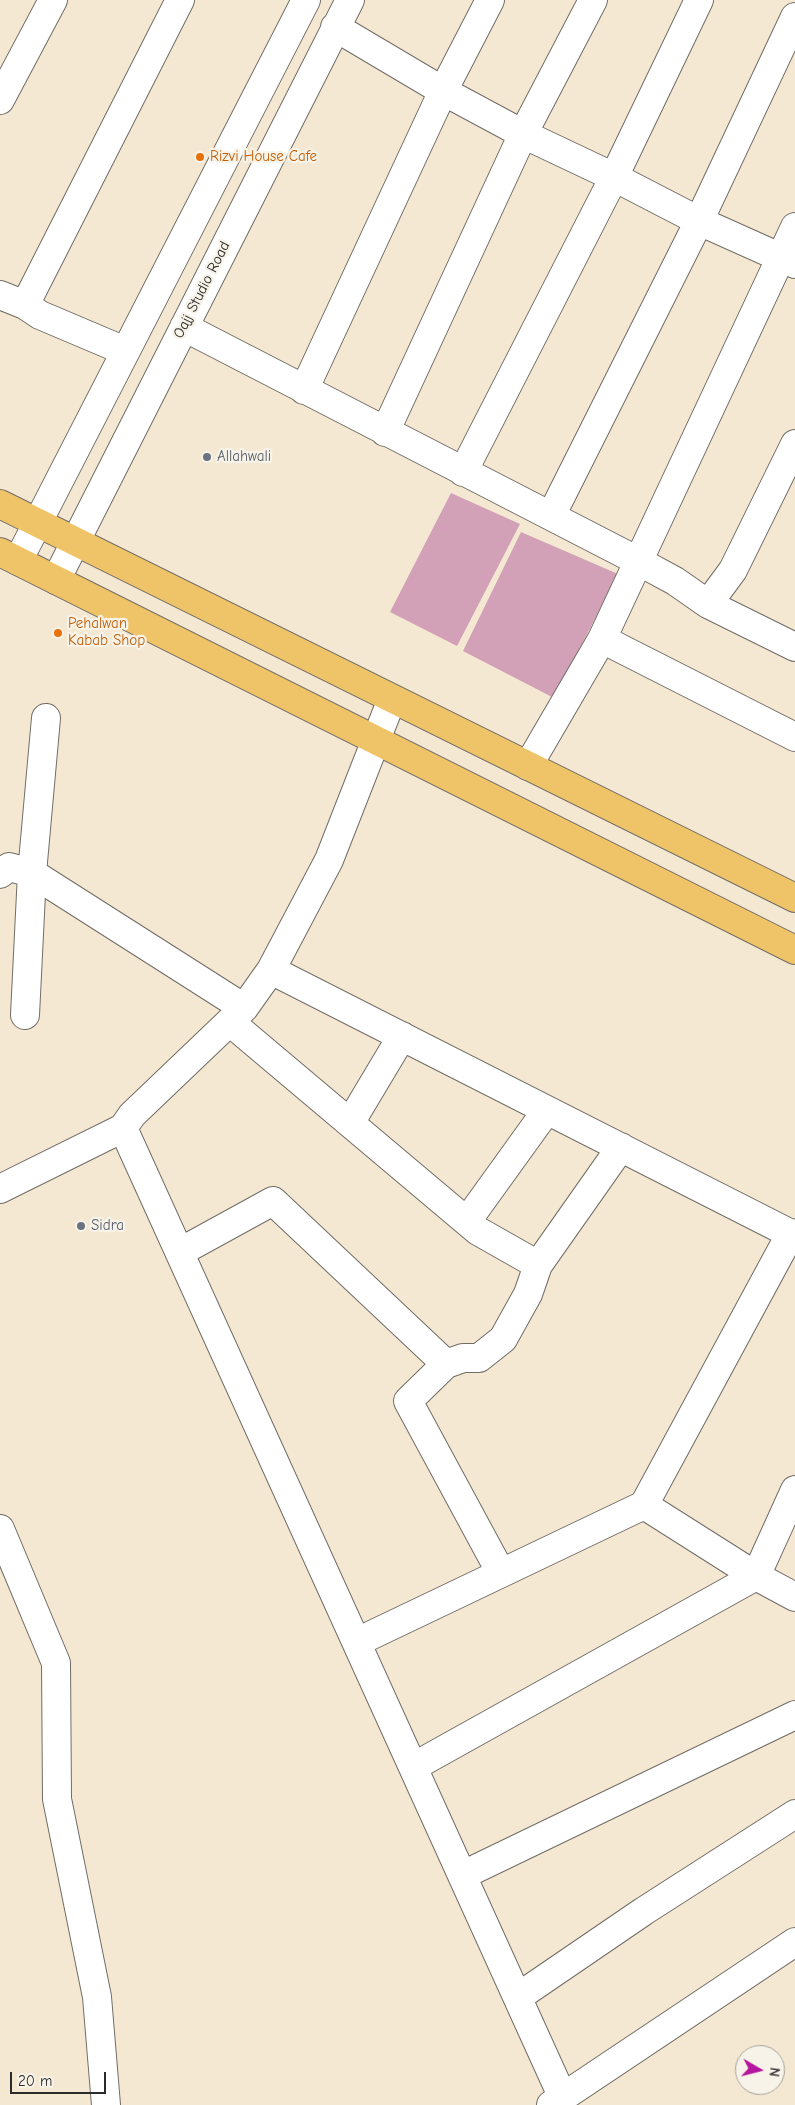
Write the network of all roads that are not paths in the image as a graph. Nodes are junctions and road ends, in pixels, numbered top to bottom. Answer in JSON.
{"nodes":[{"id":1,"x":53,"y":0,"type":"edge"},
{"id":2,"x":180,"y":0,"type":"edge"},
{"id":3,"x":306,"y":0,"type":"edge"},
{"id":4,"x":350,"y":0,"type":"edge"},
{"id":5,"x":490,"y":0,"type":"edge"},
{"id":6,"x":593,"y":0,"type":"edge"},
{"id":7,"x":699,"y":0,"type":"edge"},
{"id":8,"x":795,"y":17,"type":"edge"},
{"id":9,"x":335,"y":27,"type":"junction"},
{"id":10,"x":4,"y":82,"type":"edge"},
{"id":11,"x":443,"y":91,"type":"junction"},
{"id":12,"x":523,"y":134,"type":"junction"},
{"id":13,"x":614,"y":176,"type":"junction"},
{"id":14,"x":699,"y":221,"type":"junction"},
{"id":15,"x":795,"y":227,"type":"edge"},
{"id":16,"x":787,"y":260,"type":"edge"},
{"id":17,"x":0,"y":295,"type":"edge"},
{"id":18,"x":25,"y":305,"type":"junction"},
{"id":19,"x":184,"y":327,"type":"junction"},
{"id":20,"x":125,"y":351,"type":"junction"},
{"id":21,"x":304,"y":390,"type":"junction"},
{"id":22,"x":385,"y":432,"type":"junction"},
{"id":23,"x":795,"y":444,"type":"edge"},
{"id":24,"x":463,"y":472,"type":"junction"},
{"id":25,"x":0,"y":504,"type":"edge"},
{"id":26,"x":551,"y":516,"type":"junction"},
{"id":27,"x":38,"y":523,"type":"junction"},
{"id":28,"x":76,"y":541,"type":"junction"},
{"id":29,"x":9,"y":557,"type":"edge"},
{"id":30,"x":638,"y":561,"type":"junction"},
{"id":31,"x":56,"y":580,"type":"junction"},
{"id":32,"x":708,"y":604,"type":"junction"},
{"id":33,"x":602,"y":639,"type":"junction"},
{"id":34,"x":795,"y":647,"type":"edge"},
{"id":35,"x":392,"y":699,"type":"junction"},
{"id":36,"x":46,"y":718,"type":"dead end"},
{"id":37,"x":795,"y":737,"type":"edge"},
{"id":38,"x":376,"y":740,"type":"junction"},
{"id":39,"x":528,"y":766,"type":"junction"},
{"id":40,"x":32,"y":873,"type":"junction"},
{"id":41,"x":0,"y":874,"type":"edge"},
{"id":42,"x":795,"y":898,"type":"edge"},
{"id":43,"x":795,"y":950,"type":"edge"},
{"id":44,"x":271,"y":970,"type":"junction"},
{"id":45,"x":25,"y":1015,"type":"dead end"},
{"id":46,"x":237,"y":1015,"type":"junction"},
{"id":47,"x":402,"y":1036,"type":"junction"},
{"id":48,"x":546,"y":1110,"type":"junction"},
{"id":49,"x":350,"y":1122,"type":"junction"},
{"id":50,"x":123,"y":1128,"type":"junction"},
{"id":51,"x":621,"y":1147,"type":"junction"},
{"id":52,"x":0,"y":1189,"type":"edge"},
{"id":53,"x":467,"y":1221,"type":"junction"},
{"id":54,"x":793,"y":1234,"type":"edge"},
{"id":55,"x":180,"y":1252,"type":"junction"},
{"id":56,"x":538,"y":1265,"type":"junction"},
{"id":57,"x":446,"y":1364,"type":"junction"},
{"id":58,"x":795,"y":1490,"type":"edge"},
{"id":59,"x":644,"y":1505,"type":"junction"},
{"id":60,"x":0,"y":1529,"type":"edge"},
{"id":61,"x":501,"y":1573,"type":"junction"},
{"id":62,"x":756,"y":1576,"type":"junction"},
{"id":63,"x":795,"y":1597,"type":"edge"},
{"id":64,"x":357,"y":1642,"type":"junction"},
{"id":65,"x":795,"y":1714,"type":"edge"},
{"id":66,"x":414,"y":1767,"type":"junction"},
{"id":67,"x":795,"y":1814,"type":"edge"},
{"id":68,"x":462,"y":1875,"type":"junction"},
{"id":69,"x":795,"y":1942,"type":"edge"},
{"id":70,"x":518,"y":1996,"type":"junction"},
{"id":71,"x":557,"y":2101,"type":"edge"},
{"id":72,"x":106,"y":2105,"type":"edge"}],
"edges":[{"from":1,"to":10,"type":"street"},
{"from":2,"to":18,"type":"street"},
{"from":3,"to":20,"type":"street"},
{"from":4,"to":9,"type":"street","name":"Oajj Studio Road"},
{"from":5,"to":11,"type":"street"},
{"from":6,"to":12,"type":"street"},
{"from":7,"to":13,"type":"street"},
{"from":8,"to":14,"type":"street"},
{"from":9,"to":11,"type":"street"},
{"from":9,"to":19,"type":"street","name":"Oajj Studio Road"},
{"from":11,"to":12,"type":"street"},
{"from":11,"to":21,"type":"street"},
{"from":12,"to":13,"type":"street"},
{"from":12,"to":22,"type":"street"},
{"from":13,"to":14,"type":"street"},
{"from":13,"to":24,"type":"street"},
{"from":14,"to":16,"type":"street"},
{"from":14,"to":26,"type":"street"},
{"from":15,"to":16,"type":"street"},
{"from":16,"to":30,"type":"street"},
{"from":17,"to":18,"type":"street"},
{"from":18,"to":20,"type":"street"},
{"from":19,"to":21,"type":"street"},
{"from":19,"to":28,"type":"street","name":"Oajj Studio Road"},
{"from":20,"to":27,"type":"street"},
{"from":21,"to":22,"type":"street"},
{"from":22,"to":24,"type":"street"},
{"from":23,"to":32,"type":"street"},
{"from":24,"to":26,"type":"street"},
{"from":25,"to":27,"type":"main road"},
{"from":26,"to":30,"type":"street"},
{"from":27,"to":28,"type":"main road"},
{"from":27,"to":29,"type":"street"},
{"from":28,"to":31,"type":"street","name":"Oajj Studio Road"},
{"from":28,"to":35,"type":"main road"},
{"from":29,"to":31,"type":"main road"},
{"from":30,"to":32,"type":"street"},
{"from":30,"to":33,"type":"street"},
{"from":31,"to":38,"type":"main road"},
{"from":32,"to":34,"type":"street"},
{"from":33,"to":37,"type":"street"},
{"from":33,"to":39,"type":"street"},
{"from":35,"to":38,"type":"street"},
{"from":35,"to":39,"type":"main road"},
{"from":36,"to":40,"type":"street"},
{"from":38,"to":43,"type":"main road"},
{"from":38,"to":44,"type":"street"},
{"from":39,"to":42,"type":"main road"},
{"from":40,"to":41,"type":"street"},
{"from":40,"to":45,"type":"street"},
{"from":40,"to":46,"type":"street"},
{"from":44,"to":46,"type":"street"},
{"from":44,"to":47,"type":"street"},
{"from":46,"to":49,"type":"street"},
{"from":46,"to":50,"type":"street"},
{"from":47,"to":48,"type":"street"},
{"from":47,"to":49,"type":"street"},
{"from":48,"to":51,"type":"street"},
{"from":48,"to":53,"type":"street"},
{"from":49,"to":53,"type":"street"},
{"from":50,"to":52,"type":"street"},
{"from":50,"to":55,"type":"street"},
{"from":51,"to":54,"type":"street"},
{"from":51,"to":56,"type":"street"},
{"from":53,"to":56,"type":"street"},
{"from":54,"to":59,"type":"street"},
{"from":55,"to":57,"type":"street"},
{"from":55,"to":64,"type":"street"},
{"from":56,"to":57,"type":"street"},
{"from":57,"to":61,"type":"street"},
{"from":58,"to":62,"type":"street"},
{"from":59,"to":61,"type":"street"},
{"from":59,"to":62,"type":"street"},
{"from":60,"to":72,"type":"street"},
{"from":61,"to":64,"type":"street"},
{"from":62,"to":63,"type":"street"},
{"from":62,"to":66,"type":"street"},
{"from":64,"to":66,"type":"street"},
{"from":65,"to":68,"type":"street"},
{"from":66,"to":68,"type":"street"},
{"from":67,"to":70,"type":"street"},
{"from":68,"to":70,"type":"street"},
{"from":69,"to":71,"type":"street"},
{"from":70,"to":71,"type":"street"}]}
